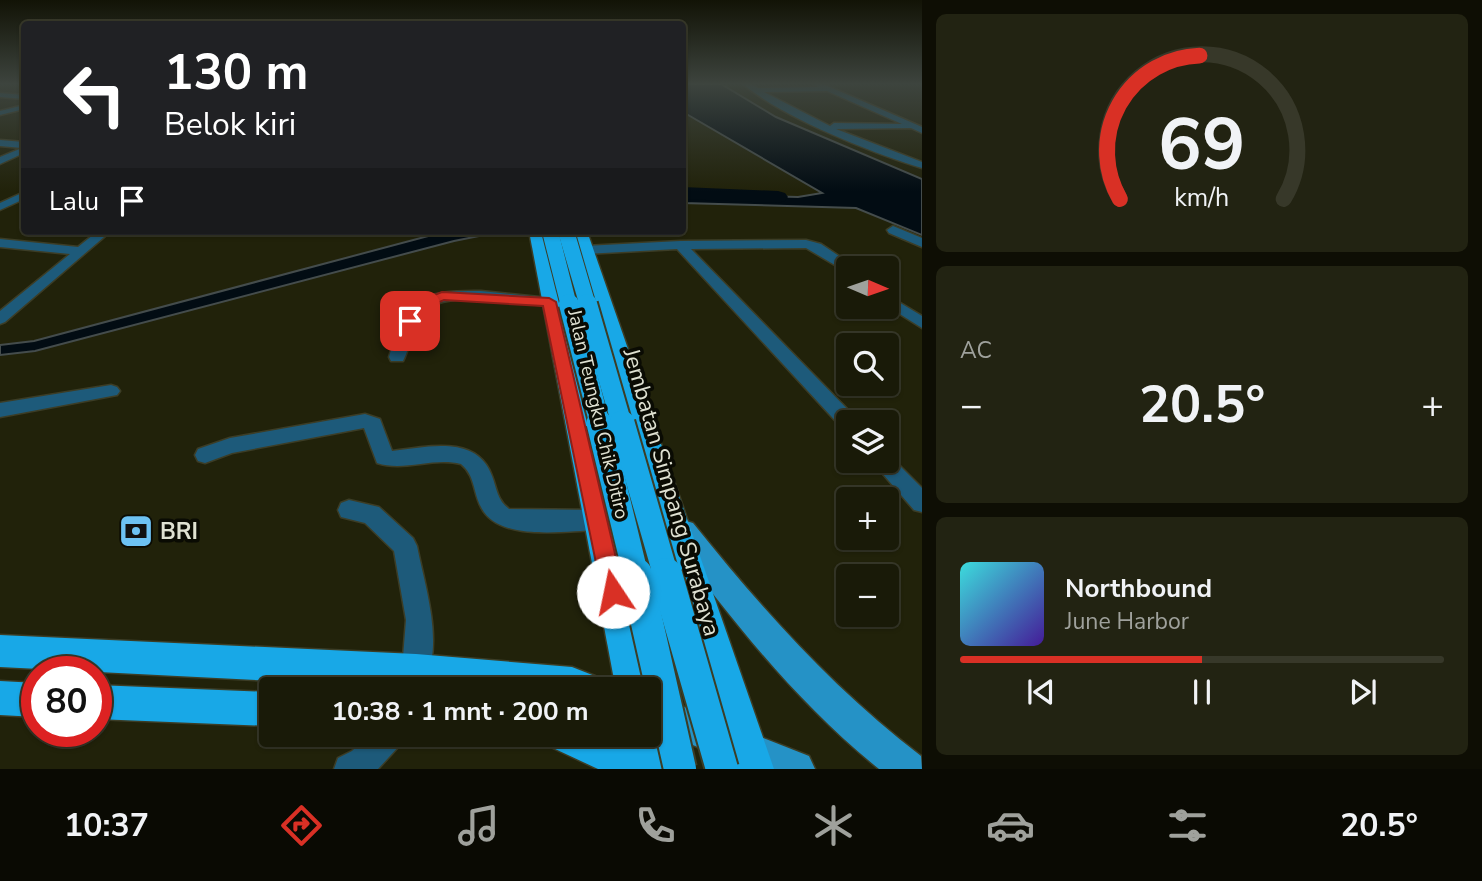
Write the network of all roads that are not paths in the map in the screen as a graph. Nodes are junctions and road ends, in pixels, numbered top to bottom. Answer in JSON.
{"nodes":[{"id":1,"x":811,"y":120,"type":"edge"},
{"id":2,"x":900,"y":120,"type":"edge"},
{"id":3,"x":823,"y":126,"type":"junction"},
{"id":4,"x":918,"y":128,"type":"edge"},
{"id":5,"x":0,"y":143,"type":"edge"},
{"id":6,"x":21,"y":145,"type":"edge"},
{"id":7,"x":21,"y":152,"type":"edge"},
{"id":8,"x":0,"y":162,"type":"edge"},
{"id":9,"x":922,"y":165,"type":"edge"},
{"id":10,"x":21,"y":196,"type":"edge"},
{"id":11,"x":0,"y":207,"type":"edge"},
{"id":12,"x":893,"y":230,"type":"dead end"},
{"id":13,"x":100,"y":235,"type":"edge"},
{"id":14,"x":541,"y":235,"type":"edge"},
{"id":15,"x":542,"y":235,"type":"edge"},
{"id":16,"x":578,"y":236,"type":"edge"},
{"id":17,"x":0,"y":243,"type":"edge"},
{"id":18,"x":922,"y":243,"type":"edge"},
{"id":19,"x":680,"y":245,"type":"junction"},
{"id":20,"x":80,"y":251,"type":"junction"},
{"id":21,"x":836,"y":259,"type":"edge"},
{"id":22,"x":549,"y":302,"type":"junction"},
{"id":23,"x":900,"y":308,"type":"edge"},
{"id":24,"x":1,"y":318,"type":"edge"},
{"id":25,"x":922,"y":323,"type":"edge"},
{"id":26,"x":397,"y":357,"type":"dead end"},
{"id":27,"x":111,"y":391,"type":"dead end"},
{"id":28,"x":0,"y":410,"type":"edge"},
{"id":29,"x":837,"y":410,"type":"edge"},
{"id":30,"x":205,"y":455,"type":"dead end"},
{"id":31,"x":895,"y":473,"type":"edge"},
{"id":32,"x":922,"y":503,"type":"edge"},
{"id":33,"x":349,"y":510,"type":"dead end"},
{"id":34,"x":598,"y":520,"type":"junction"},
{"id":35,"x":677,"y":524,"type":"junction"},
{"id":36,"x":0,"y":651,"type":"edge"},
{"id":37,"x":416,"y":670,"type":"junction"},
{"id":38,"x":494,"y":677,"type":"edge"},
{"id":39,"x":630,"y":677,"type":"edge"},
{"id":40,"x":0,"y":698,"type":"edge"},
{"id":41,"x":21,"y":699,"type":"edge"},
{"id":42,"x":112,"y":703,"type":"edge"},
{"id":43,"x":259,"y":709,"type":"edge"},
{"id":44,"x":661,"y":717,"type":"edge"},
{"id":45,"x":378,"y":747,"type":"edge"},
{"id":46,"x":592,"y":747,"type":"edge"},
{"id":47,"x":645,"y":747,"type":"edge"},
{"id":48,"x":743,"y":763,"type":"edge"},
{"id":49,"x":349,"y":769,"type":"edge"},
{"id":50,"x":639,"y":769,"type":"edge"},
{"id":51,"x":650,"y":769,"type":"edge"},
{"id":52,"x":680,"y":769,"type":"edge"},
{"id":53,"x":796,"y":769,"type":"edge"},
{"id":54,"x":908,"y":769,"type":"edge"}],
"edges":[{"from":1,"to":3,"type":"street"},
{"from":2,"to":4,"type":"street"},
{"from":3,"to":4,"type":"street"},
{"from":3,"to":9,"type":"street"},
{"from":5,"to":6,"type":"street"},
{"from":7,"to":8,"type":"street"},
{"from":10,"to":11,"type":"street"},
{"from":12,"to":18,"type":"street"},
{"from":13,"to":20,"type":"street"},
{"from":14,"to":22,"type":"highway","name":"Jalan Teungku Chik Ditiro"},
{"from":15,"to":52,"type":"highway","bridge":true},
{"from":16,"to":19,"type":"street"},
{"from":16,"to":35,"type":"highway","name":"Jalan Teungku Chik Ditiro"},
{"from":16,"to":48,"type":"highway","name":"Jembatan Simpang Surabaya","bridge":true},
{"from":17,"to":20,"type":"street"},
{"from":19,"to":21,"type":"street"},
{"from":19,"to":29,"type":"street"},
{"from":20,"to":24,"type":"street"},
{"from":22,"to":26,"type":"street"},
{"from":22,"to":34,"type":"highway","name":"Jalan Teungku Chik Ditiro"},
{"from":23,"to":25,"type":"street"},
{"from":27,"to":28,"type":"street"},
{"from":30,"to":34,"type":"street"},
{"from":31,"to":32,"type":"street"},
{"from":33,"to":37,"type":"street"},
{"from":34,"to":39,"type":"highway","name":"Jalan Teungku Chik Ditiro"},
{"from":35,"to":48,"type":"highway","name":"Jalan Teungku Chik Ditiro"},
{"from":35,"to":54,"type":"main road"},
{"from":36,"to":37,"type":"highway"},
{"from":37,"to":38,"type":"highway"},
{"from":40,"to":41,"type":"highway"},
{"from":42,"to":43,"type":"highway"},
{"from":44,"to":48,"type":"main road"},
{"from":45,"to":49,"type":"street"},
{"from":46,"to":50,"type":"highway"},
{"from":47,"to":51,"type":"highway"},
{"from":48,"to":53,"type":"main road"}]}
